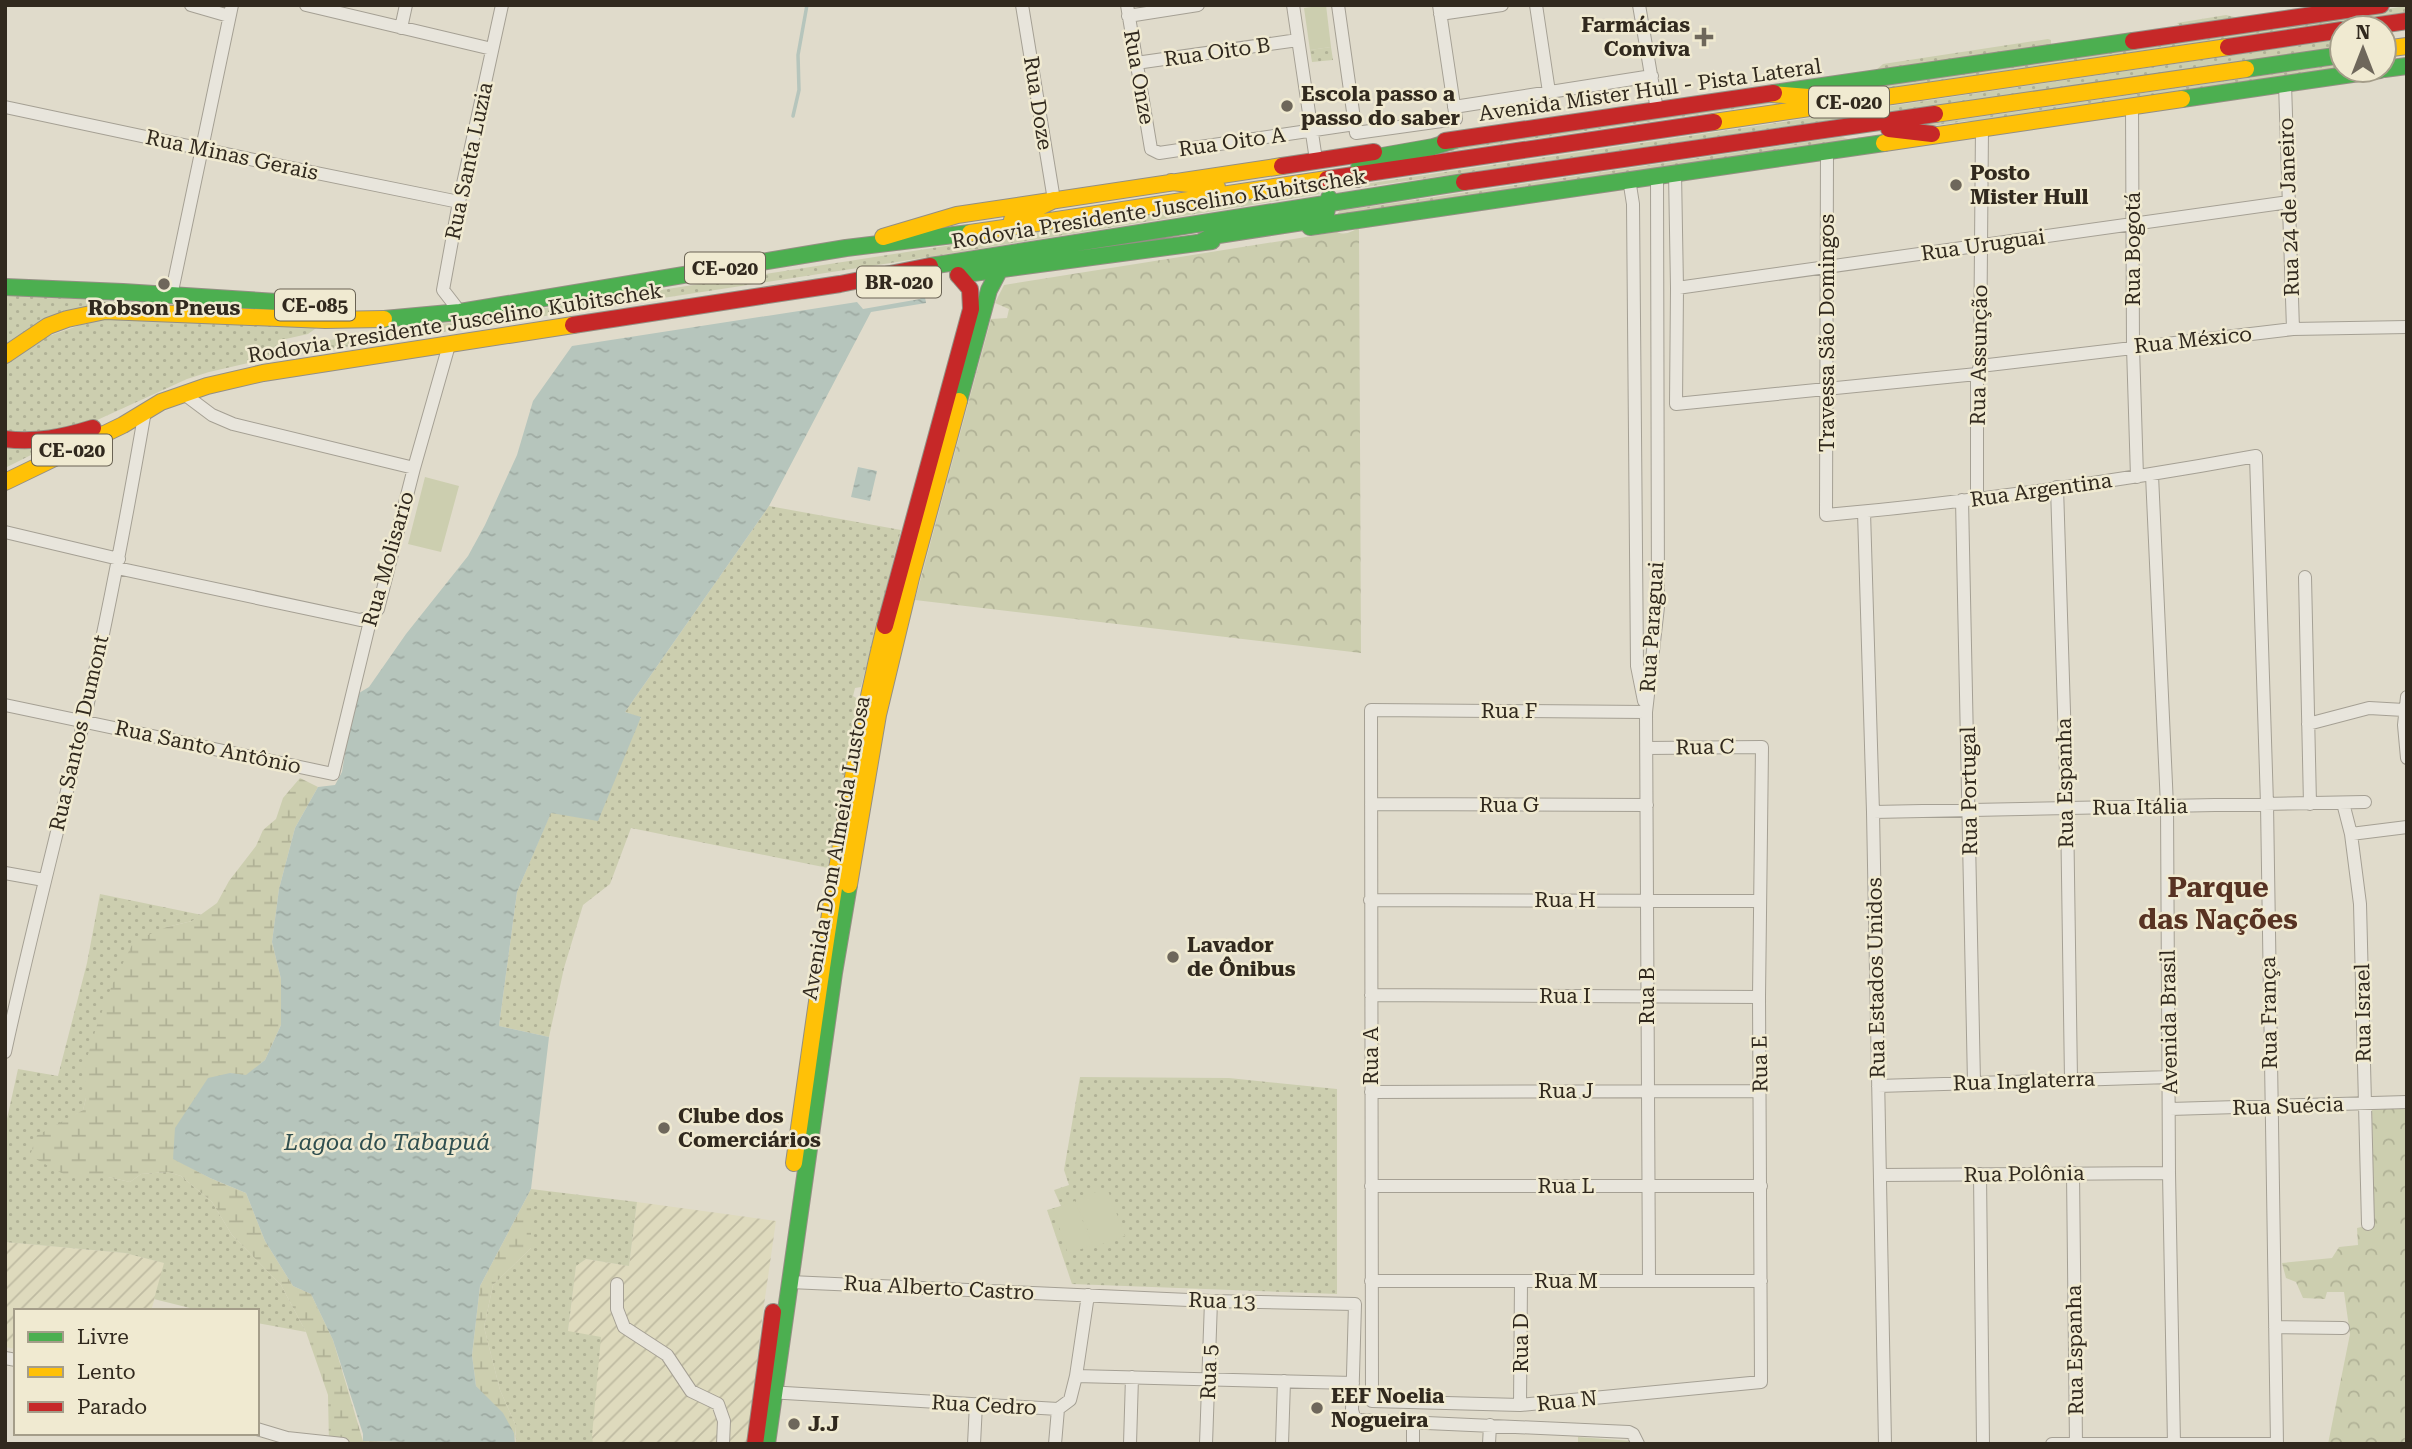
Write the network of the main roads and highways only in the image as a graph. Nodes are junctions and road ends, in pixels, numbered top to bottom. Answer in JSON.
{"nodes":[{"id":1,"x":2381,"y":5,"type":"edge"},
{"id":2,"x":2328,"y":32,"type":"edge"},
{"id":3,"x":2328,"y":57,"type":"edge"},
{"id":4,"x":2328,"y":78,"type":"edge"},
{"id":5,"x":1772,"y":94,"type":"junction"},
{"id":6,"x":1858,"y":101,"type":"junction"},
{"id":7,"x":1852,"y":127,"type":"junction"},
{"id":8,"x":1932,"y":134,"type":"junction"},
{"id":9,"x":1455,"y":140,"type":"junction"},
{"id":10,"x":1357,"y":174,"type":"junction"},
{"id":11,"x":1326,"y":179,"type":"junction"},
{"id":12,"x":1171,"y":182,"type":"junction"},
{"id":13,"x":1247,"y":191,"type":"junction"},
{"id":14,"x":1360,"y":198,"type":"junction"},
{"id":15,"x":1054,"y":200,"type":"junction"},
{"id":16,"x":1329,"y":203,"type":"junction"},
{"id":17,"x":991,"y":230,"type":"junction"},
{"id":18,"x":1201,"y":242,"type":"junction"},
{"id":19,"x":846,"y":248,"type":"junction"},
{"id":20,"x":999,"y":271,"type":"junction"},
{"id":21,"x":958,"y":275,"type":"junction"},
{"id":22,"x":840,"y":284,"type":"junction"},
{"id":23,"x":5,"y":287,"type":"edge"},
{"id":24,"x":977,"y":310,"type":"junction"},
{"id":25,"x":460,"y":312,"type":"junction"},
{"id":26,"x":5,"y":355,"type":"edge"},
{"id":27,"x":141,"y":413,"type":"junction"},
{"id":28,"x":5,"y":439,"type":"edge"},
{"id":29,"x":5,"y":482,"type":"edge"},
{"id":30,"x":828,"y":972,"type":"junction"},
{"id":31,"x":767,"y":1392,"type":"junction"},
{"id":32,"x":755,"y":1444,"type":"edge"},
{"id":33,"x":767,"y":1444,"type":"edge"}],
"edges":[{"from":1,"to":5,"type":"main road","name":"Avenida Mister Hull - Pista Lateral"},
{"from":2,"to":6,"type":"main road","name":"Rodovia Presidente Juscelino Kubitschek","number":"CE-020"},
{"from":3,"to":7,"type":"main road","name":"Rodovia Presidente Juscelino Kubitschek","number":"CE-020"},
{"from":4,"to":8,"type":"main road","number":"BR-020"},
{"from":5,"to":6,"type":"main road"},
{"from":5,"to":9,"type":"main road","name":"Avenida Mister Hull - Pista Lateral"},
{"from":6,"to":10,"type":"main road","name":"Rodovia Presidente Juscelino Kubitschek","number":"CE-020"},
{"from":7,"to":8,"type":"main road"},
{"from":7,"to":14,"type":"main road","name":"Rodovia Presidente Juscelino Kubitschek","number":"CE-020"},
{"from":8,"to":18,"type":"main road","number":"BR-020"},
{"from":9,"to":10,"type":"main road"},
{"from":9,"to":12,"type":"main road","name":"Avenida Mister Hull - Pista Lateral"},
{"from":10,"to":11,"type":"main road","name":"Rodovia Presidente Juscelino Kubitschek","number":"CE-020"},
{"from":10,"to":14,"type":"main road"},
{"from":11,"to":13,"type":"main road","name":"Rodovia Presidente Juscelino Kubitschek","number":"CE-020"},
{"from":11,"to":16,"type":"main road"},
{"from":12,"to":13,"type":"main road"},
{"from":12,"to":15,"type":"main road","name":"Avenida Mister Hull - Pista Lateral"},
{"from":13,"to":17,"type":"main road","name":"Rodovia Presidente Juscelino Kubitschek","number":"CE-020"},
{"from":14,"to":16,"type":"main road","name":"Rodovia Presidente Juscelino Kubitschek","number":"CE-020"},
{"from":15,"to":17,"type":"main road"},
{"from":15,"to":19,"type":"main road","name":"Avenida Mister Hull - Pista Lateral"},
{"from":16,"to":18,"type":"main road"},
{"from":16,"to":22,"type":"main road","name":"Rodovia Presidente Juscelino Kubitschek","number":"CE-020"},
{"from":17,"to":19,"type":"main road","name":"Rodovia Presidente Juscelino Kubitschek","number":"CE-020"},
{"from":18,"to":20,"type":"main road","number":"BR-020"},
{"from":19,"to":25,"type":"main road","name":"Rodovia Presidente Juscelino Kubitschek","number":"CE-020"},
{"from":20,"to":21,"type":"main road","number":"BR-020"},
{"from":20,"to":24,"type":"main road","name":"Avenida Dom Almeida Lustosa"},
{"from":21,"to":22,"type":"main road","number":"BR-020"},
{"from":21,"to":24,"type":"main road"},
{"from":22,"to":27,"type":"main road","name":"Rodovia Presidente Juscelino Kubitschek","number":"CE-020"},
{"from":23,"to":25,"type":"main road","number":"CE-085"},
{"from":24,"to":30,"type":"main road","name":"Avenida Dom Almeida Lustosa"},
{"from":25,"to":26,"type":"main road","name":"Rodovia Presidente Juscelino Kubitschek","number":"CE-020"},
{"from":27,"to":28,"type":"main road"},
{"from":27,"to":29,"type":"main road","name":"Rodovia Presidente Juscelino Kubitschek","number":"CE-020"},
{"from":30,"to":31,"type":"main road","name":"Avenida Dom Almeida Lustosa"},
{"from":30,"to":31,"type":"main road","name":"Avenida Dom Almeida Lustosa"},
{"from":31,"to":32,"type":"main road","name":"Avenida Dom Almeida Lustosa"},
{"from":31,"to":33,"type":"main road","name":"Avenida Dom Almeida Lustosa"}]}
